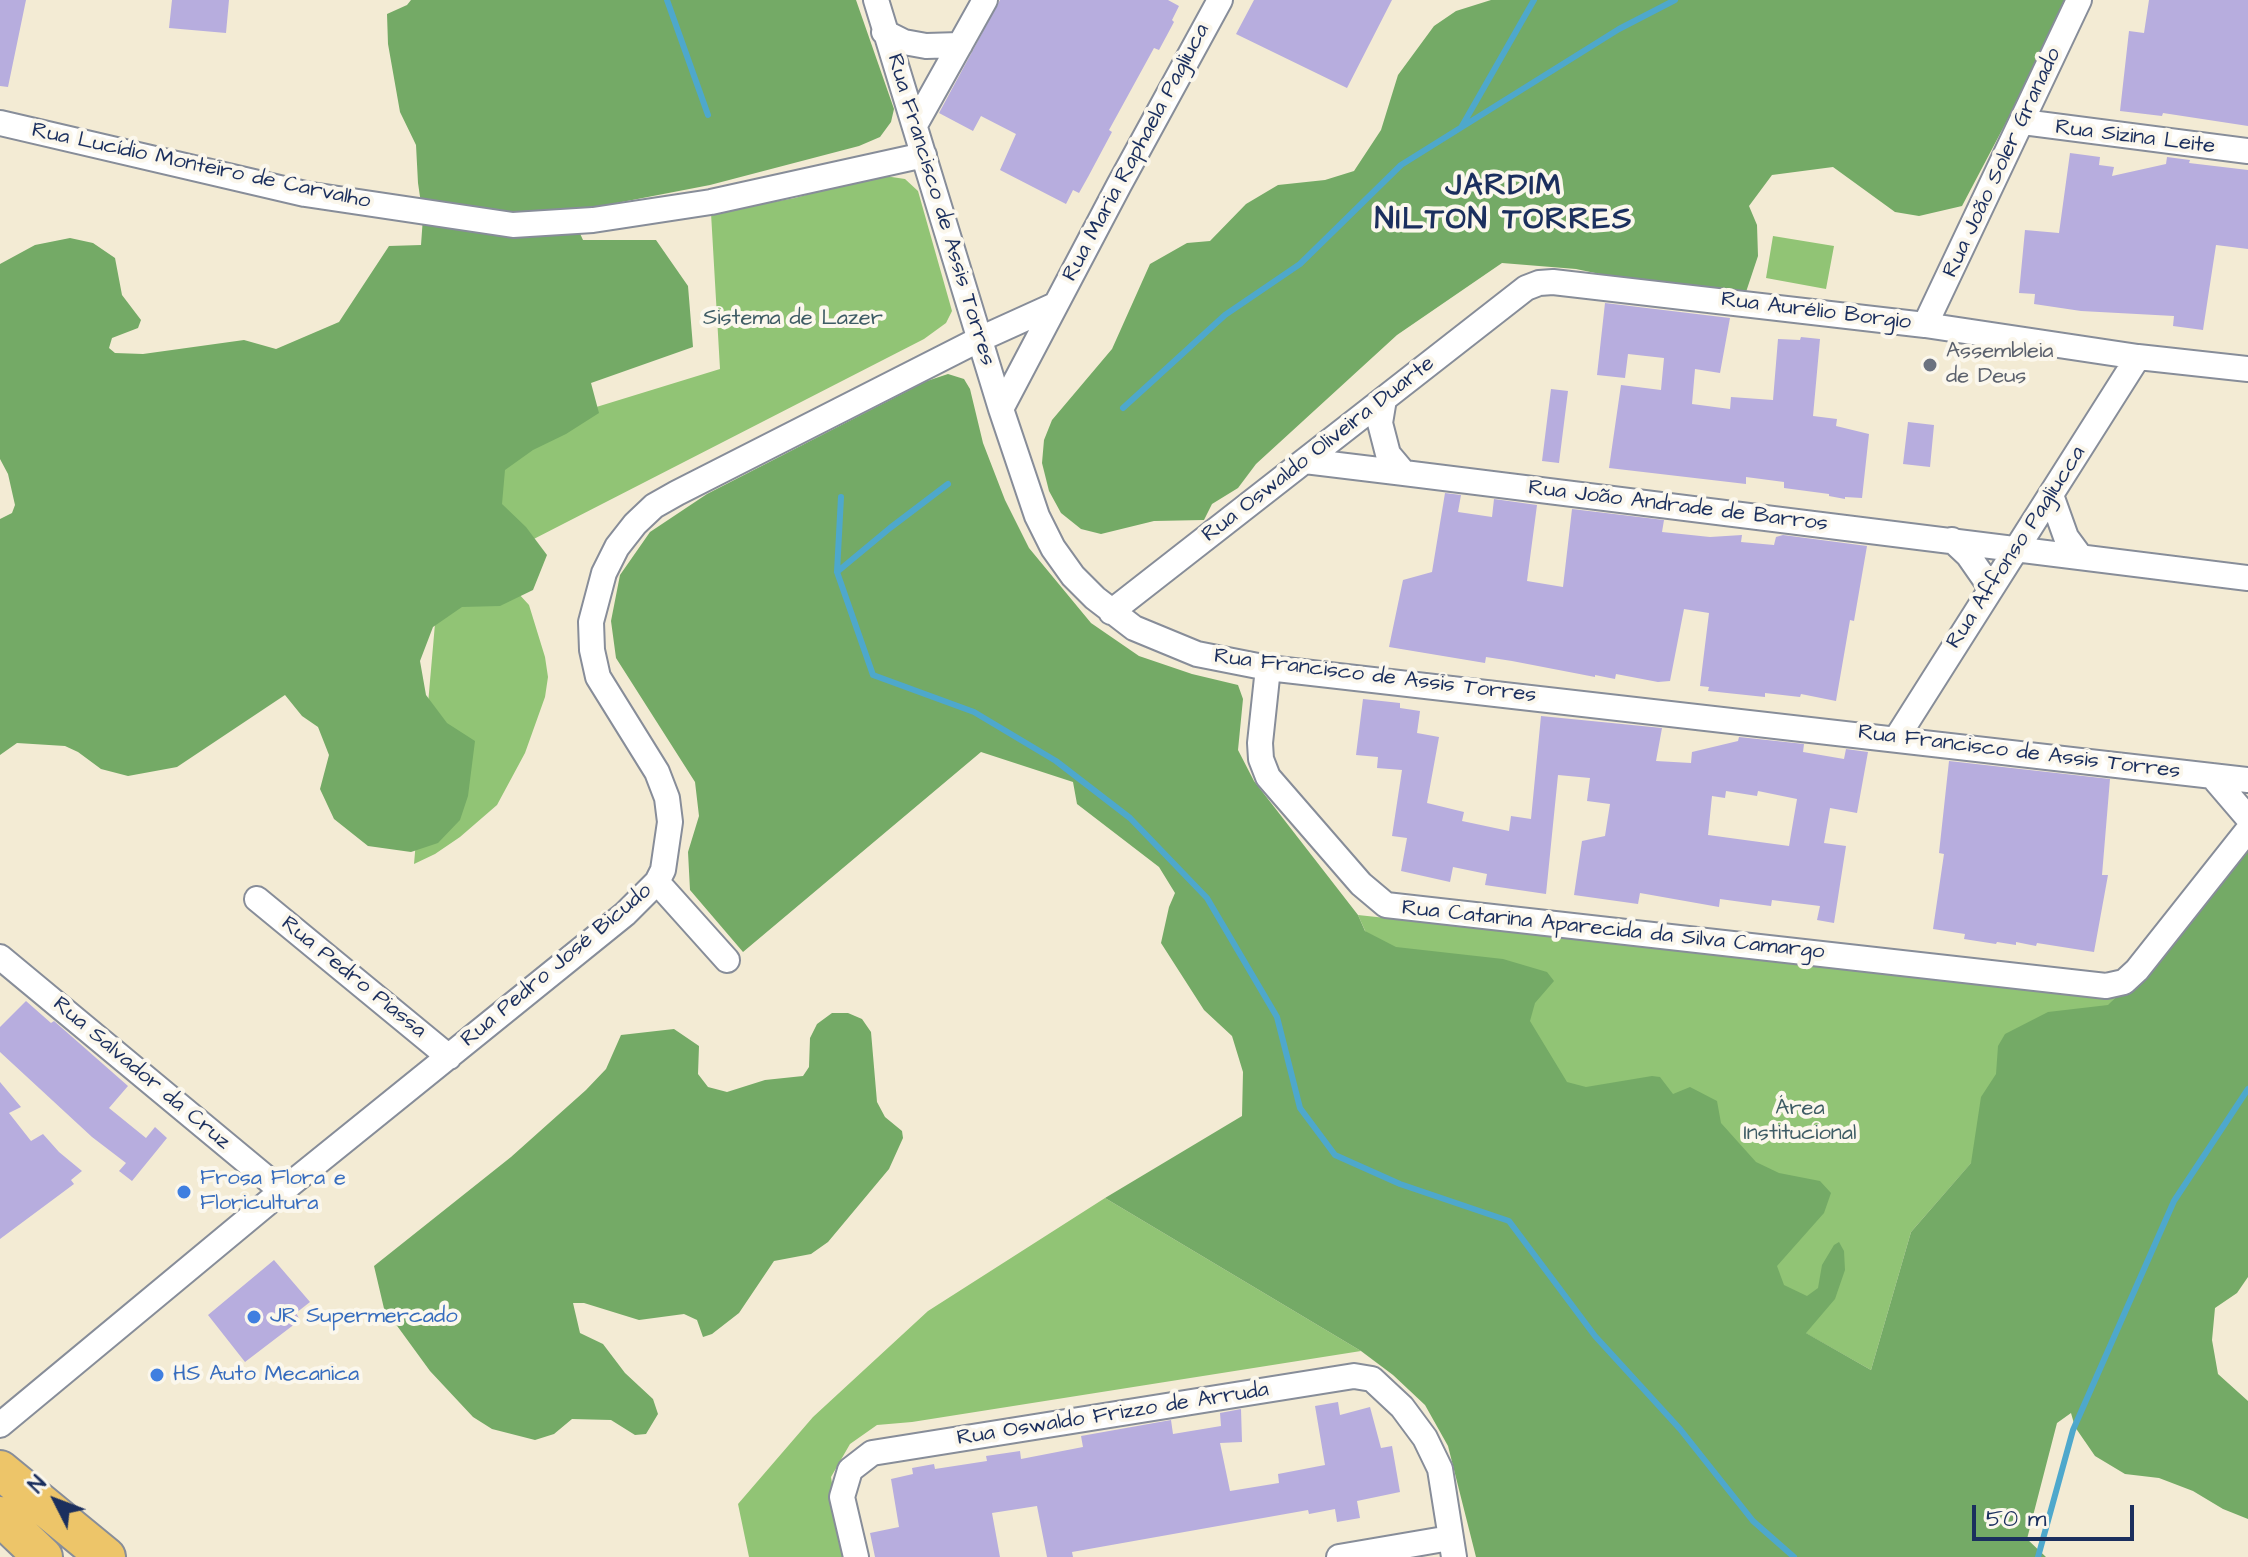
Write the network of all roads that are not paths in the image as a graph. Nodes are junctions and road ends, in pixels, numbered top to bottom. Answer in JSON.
{"nodes":[{"id":1,"x":876,"y":0,"type":"edge"},
{"id":2,"x":985,"y":0,"type":"edge"},
{"id":3,"x":1220,"y":0,"type":"edge"},
{"id":4,"x":2079,"y":0,"type":"edge"},
{"id":5,"x":884,"y":32,"type":"junction"},
{"id":6,"x":960,"y":45,"type":"junction"},
{"id":7,"x":2023,"y":122,"type":"junction"},
{"id":8,"x":0,"y":123,"type":"edge"},
{"id":9,"x":915,"y":125,"type":"junction"},
{"id":10,"x":2248,"y":151,"type":"edge"},
{"id":11,"x":924,"y":155,"type":"junction"},
{"id":12,"x":1526,"y":288,"type":"joint"},
{"id":13,"x":1055,"y":305,"type":"junction"},
{"id":14,"x":1925,"y":325,"type":"junction"},
{"id":15,"x":980,"y":339,"type":"junction"},
{"id":16,"x":2138,"y":357,"type":"junction"},
{"id":17,"x":2248,"y":369,"type":"edge"},
{"id":18,"x":1384,"y":399,"type":"junction"},
{"id":19,"x":1001,"y":409,"type":"junction"},
{"id":20,"x":1305,"y":461,"type":"junction"},
{"id":21,"x":1404,"y":473,"type":"junction"},
{"id":22,"x":2051,"y":495,"type":"junction"},
{"id":23,"x":1952,"y":540,"type":"junction"},
{"id":24,"x":2018,"y":548,"type":"junction"},
{"id":25,"x":2080,"y":556,"type":"junction"},
{"id":26,"x":2248,"y":578,"type":"edge"},
{"id":27,"x":1991,"y":588,"type":"junction"},
{"id":28,"x":1111,"y":612,"type":"junction"},
{"id":29,"x":1268,"y":668,"type":"junction"},
{"id":30,"x":1896,"y":739,"type":"junction"},
{"id":31,"x":2212,"y":776,"type":"junction"},
{"id":32,"x":2248,"y":780,"type":"edge"},
{"id":33,"x":2248,"y":818,"type":"edge"},
{"id":34,"x":2248,"y":830,"type":"edge"},
{"id":35,"x":657,"y":882,"type":"junction"},
{"id":36,"x":257,"y":899,"type":"dead end"},
{"id":37,"x":0,"y":957,"type":"edge"},
{"id":38,"x":727,"y":960,"type":"dead end"},
{"id":39,"x":449,"y":1057,"type":"junction"},
{"id":40,"x":282,"y":1191,"type":"junction"},
{"id":41,"x":0,"y":1425,"type":"edge"},
{"id":42,"x":0,"y":1470,"type":"edge"},
{"id":43,"x":0,"y":1516,"type":"edge"},
{"id":44,"x":1452,"y":1547,"type":"edge"},
{"id":45,"x":43,"y":1557,"type":"edge"},
{"id":46,"x":106,"y":1557,"type":"edge"},
{"id":47,"x":856,"y":1557,"type":"edge"},
{"id":48,"x":1339,"y":1557,"type":"edge"}],
"edges":[{"from":1,"to":5,"type":"street","name":"Rua Francisco de Assis Torres"},
{"from":2,"to":6,"type":"street"},
{"from":3,"to":13,"type":"street","name":"Rua Maria Raphaela Pagliuca"},
{"from":4,"to":7,"type":"street","name":"Rua João Soler Granado"},
{"from":5,"to":6,"type":"street"},
{"from":5,"to":9,"type":"street","name":"Rua Francisco de Assis Torres"},
{"from":6,"to":9,"type":"street"},
{"from":7,"to":10,"type":"street","name":"Rua Sizina Leite"},
{"from":7,"to":14,"type":"street","name":"Rua João Soler Granado"},
{"from":8,"to":11,"type":"street","name":"Rua Lucídio Monteiro de Carvalho"},
{"from":9,"to":11,"type":"street","name":"Rua Francisco de Assis Torres"},
{"from":11,"to":15,"type":"street","name":"Rua Francisco de Assis Torres"},
{"from":12,"to":14,"type":"street","name":"Rua Aurélio Borgio"},
{"from":12,"to":18,"type":"street","name":"Rua Oswaldo Oliveira Duarte"},
{"from":13,"to":15,"type":"street","name":"Rua Maria Raphaela Pagliuca"},
{"from":13,"to":19,"type":"street","name":"Rua Maria Raphaela Pagliuca"},
{"from":14,"to":16,"type":"street","name":"Rua Aurélio Borgio"},
{"from":15,"to":19,"type":"street","name":"Rua Francisco de Assis Torres"},
{"from":15,"to":35,"type":"street","name":"Rua Pedro José Bicudo"},
{"from":16,"to":17,"type":"street","name":"Rua Aurélio Borgio"},
{"from":16,"to":22,"type":"street","name":"Rua Affonso Pagliucca"},
{"from":18,"to":20,"type":"street","name":"Rua Oswaldo Oliveira Duarte"},
{"from":18,"to":21,"type":"street"},
{"from":19,"to":28,"type":"street","name":"Rua Francisco de Assis Torres"},
{"from":20,"to":21,"type":"street","name":"Rua João Andrade de Barros"},
{"from":20,"to":28,"type":"street","name":"Rua Oswaldo Oliveira Duarte"},
{"from":21,"to":23,"type":"street","name":"Rua João Andrade de Barros"},
{"from":22,"to":24,"type":"street","name":"Rua Affonso Pagliucca"},
{"from":22,"to":25,"type":"street"},
{"from":23,"to":24,"type":"street","name":"Rua João Andrade de Barros"},
{"from":23,"to":27,"type":"street"},
{"from":24,"to":25,"type":"street","name":"Rua João Andrade de Barros"},
{"from":24,"to":27,"type":"street","name":"Rua Affonso Pagliucca"},
{"from":25,"to":26,"type":"street","name":"Rua João Andrade de Barros"},
{"from":27,"to":30,"type":"street","name":"Rua Affonso Pagliucca"},
{"from":28,"to":29,"type":"street","name":"Rua Francisco de Assis Torres"},
{"from":29,"to":30,"type":"street","name":"Rua Francisco de Assis Torres"},
{"from":29,"to":34,"type":"street","name":"Rua Catarina Aparecida da Silva Camargo"},
{"from":30,"to":31,"type":"street","name":"Rua Francisco de Assis Torres"},
{"from":31,"to":32,"type":"street","name":"Rua Francisco de Assis Torres"},
{"from":31,"to":33,"type":"street","name":"Rua Francisco de Assis Torres"},
{"from":35,"to":38,"type":"street"},
{"from":35,"to":39,"type":"street","name":"Rua Pedro José Bicudo"},
{"from":36,"to":39,"type":"street","name":"Rua Pedro Piassa"},
{"from":37,"to":40,"type":"street","name":"Rua Salvador da Cruz"},
{"from":39,"to":40,"type":"street","name":"Rua Pedro José Bicudo"},
{"from":40,"to":41,"type":"street","name":"Rua Pedro José Bicudo"},
{"from":42,"to":46,"type":"main road"},
{"from":43,"to":45,"type":"main road"},
{"from":44,"to":47,"type":"street","name":"Rua Oswaldo Frizzo de Arruda"},
{"from":44,"to":48,"type":"street"}]}
